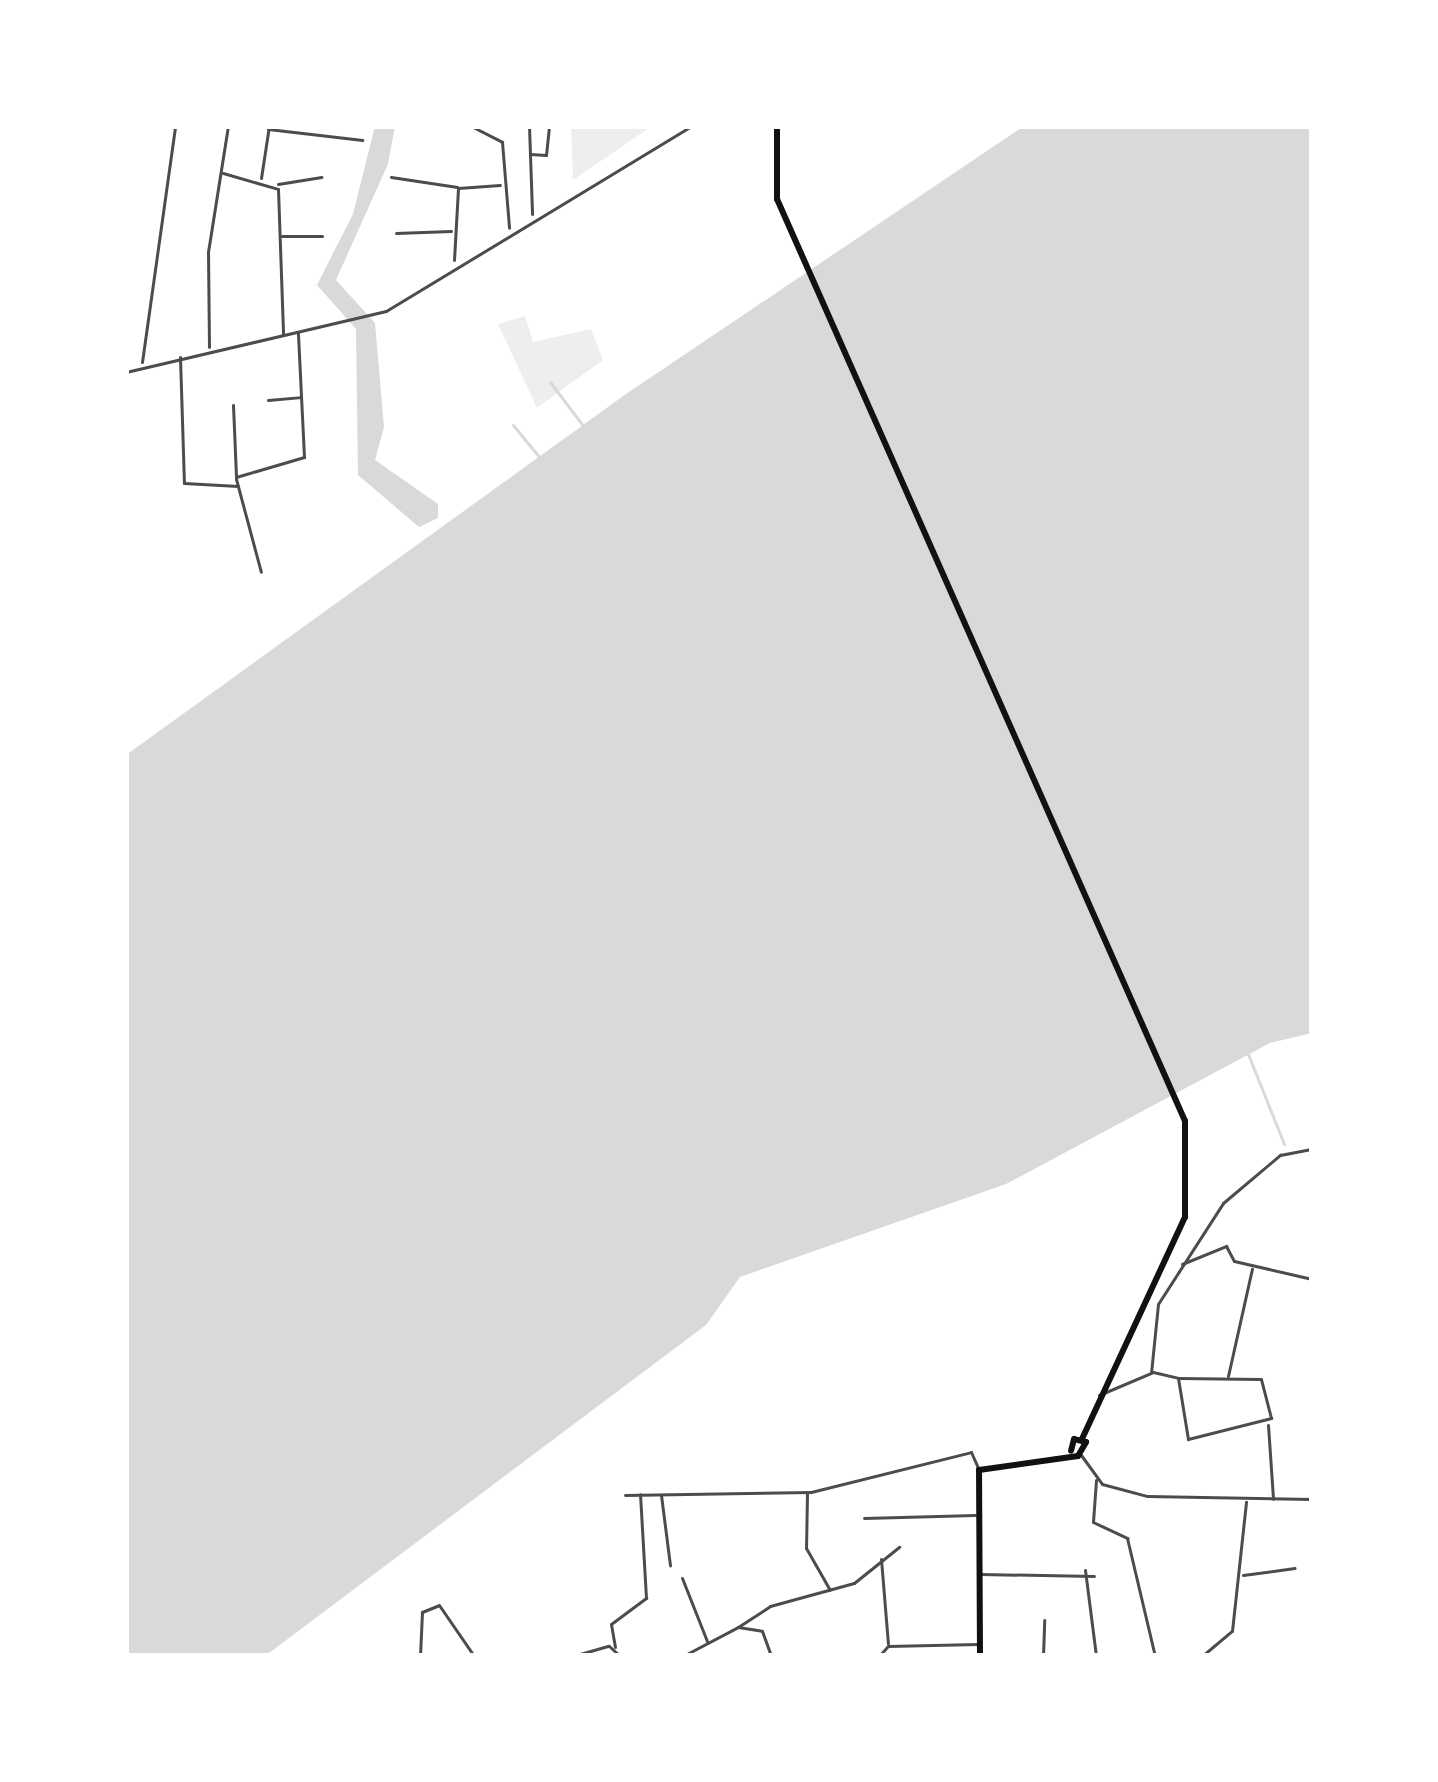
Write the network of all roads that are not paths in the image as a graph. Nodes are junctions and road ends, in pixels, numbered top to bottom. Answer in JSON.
{"nodes":[{"id":1,"x":175,"y":126,"type":"edge"},
{"id":2,"x":228,"y":126,"type":"edge"},
{"id":3,"x":346,"y":126,"type":"edge"},
{"id":4,"x":471,"y":126,"type":"edge"},
{"id":5,"x":529,"y":126,"type":"edge"},
{"id":6,"x":549,"y":126,"type":"edge"},
{"id":7,"x":692,"y":126,"type":"edge"},
{"id":8,"x":268,"y":128,"type":"edge"},
{"id":9,"x":776,"y":129,"type":"edge"},
{"id":10,"x":344,"y":138,"type":"junction"},
{"id":11,"x":362,"y":140,"type":"dead end"},
{"id":12,"x":528,"y":153,"type":"junction"},
{"id":13,"x":221,"y":172,"type":"junction"},
{"id":14,"x":321,"y":177,"type":"dead end"},
{"id":15,"x":391,"y":177,"type":"dead end"},
{"id":16,"x":260,"y":180,"type":"junction"},
{"id":17,"x":276,"y":184,"type":"junction"},
{"id":18,"x":502,"y":185,"type":"junction"},
{"id":19,"x":458,"y":188,"type":"junction"},
{"id":20,"x":532,"y":215,"type":"junction"},
{"id":21,"x":510,"y":230,"type":"junction"},
{"id":22,"x":453,"y":231,"type":"junction"},
{"id":23,"x":396,"y":232,"type":"dead end"},
{"id":24,"x":280,"y":236,"type":"junction"},
{"id":25,"x":322,"y":236,"type":"dead end"},
{"id":26,"x":454,"y":264,"type":"junction"},
{"id":27,"x":298,"y":331,"type":"junction"},
{"id":28,"x":284,"y":335,"type":"junction"},
{"id":29,"x":208,"y":349,"type":"junction"},
{"id":30,"x":180,"y":356,"type":"junction"},
{"id":31,"x":142,"y":363,"type":"junction"},
{"id":32,"x":126,"y":372,"type":"edge"},
{"id":33,"x":303,"y":397,"type":"junction"},
{"id":34,"x":268,"y":400,"type":"dead end"},
{"id":35,"x":233,"y":405,"type":"dead end"},
{"id":36,"x":236,"y":477,"type":"junction"},
{"id":37,"x":238,"y":486,"type":"junction"},
{"id":38,"x":261,"y":572,"type":"dead end"},
{"id":39,"x":1312,"y":1149,"type":"edge"},
{"id":40,"x":1179,"y":1266,"type":"junction"},
{"id":41,"x":1252,"y":1267,"type":"junction"},
{"id":42,"x":1312,"y":1279,"type":"edge"},
{"id":43,"x":1151,"y":1372,"type":"junction"},
{"id":44,"x":1228,"y":1376,"type":"junction"},
{"id":45,"x":1178,"y":1378,"type":"junction"},
{"id":46,"x":1099,"y":1395,"type":"junction"},
{"id":47,"x":1268,"y":1424,"type":"junction"},
{"id":48,"x":1082,"y":1439,"type":"junction"},
{"id":49,"x":1071,"y":1451,"type":"junction"},
{"id":50,"x":1082,"y":1455,"type":"junction"},
{"id":51,"x":979,"y":1470,"type":"junction"},
{"id":52,"x":1096,"y":1479,"type":"junction"},
{"id":53,"x":807,"y":1491,"type":"junction"},
{"id":54,"x":661,"y":1492,"type":"junction"},
{"id":55,"x":640,"y":1494,"type":"junction"},
{"id":56,"x":625,"y":1495,"type":"dead end"},
{"id":57,"x":1312,"y":1499,"type":"edge"},
{"id":58,"x":1246,"y":1501,"type":"junction"},
{"id":59,"x":1273,"y":1503,"type":"junction"},
{"id":60,"x":976,"y":1514,"type":"junction"},
{"id":61,"x":864,"y":1518,"type":"dead end"},
{"id":62,"x":899,"y":1547,"type":"dead end"},
{"id":63,"x":881,"y":1559,"type":"junction"},
{"id":64,"x":670,"y":1565,"type":"dead end"},
{"id":65,"x":1085,"y":1568,"type":"junction"},
{"id":66,"x":1294,"y":1568,"type":"dead end"},
{"id":67,"x":978,"y":1574,"type":"junction"},
{"id":68,"x":1240,"y":1575,"type":"junction"},
{"id":69,"x":1094,"y":1576,"type":"dead end"},
{"id":70,"x":682,"y":1578,"type":"dead end"},
{"id":71,"x":830,"y":1592,"type":"junction"},
{"id":72,"x":1043,"y":1620,"type":"dead end"},
{"id":73,"x":738,"y":1627,"type":"junction"},
{"id":74,"x":707,"y":1641,"type":"junction"},
{"id":75,"x":978,"y":1643,"type":"junction"},
{"id":76,"x":888,"y":1646,"type":"junction"},
{"id":77,"x":615,"y":1647,"type":"junction"},
{"id":78,"x":421,"y":1656,"type":"edge"},
{"id":79,"x":474,"y":1656,"type":"edge"},
{"id":80,"x":573,"y":1656,"type":"edge"},
{"id":81,"x":620,"y":1656,"type":"edge"},
{"id":82,"x":684,"y":1656,"type":"edge"},
{"id":83,"x":771,"y":1656,"type":"edge"},
{"id":84,"x":879,"y":1656,"type":"edge"},
{"id":85,"x":980,"y":1656,"type":"edge"},
{"id":86,"x":1043,"y":1656,"type":"edge"},
{"id":87,"x":1096,"y":1656,"type":"edge"},
{"id":88,"x":1155,"y":1656,"type":"edge"},
{"id":89,"x":1202,"y":1656,"type":"edge"}],
"edges":[{"from":1,"to":31,"type":"street"},
{"from":2,"to":13,"type":"street"},
{"from":3,"to":10,"type":"street"},
{"from":4,"to":18,"type":"street"},
{"from":5,"to":12,"type":"street"},
{"from":6,"to":12,"type":"street"},
{"from":7,"to":20,"type":"street"},
{"from":8,"to":10,"type":"street"},
{"from":8,"to":16,"type":"street"},
{"from":9,"to":46,"type":"main road"},
{"from":10,"to":11,"type":"street"},
{"from":12,"to":20,"type":"street"},
{"from":13,"to":16,"type":"street"},
{"from":13,"to":29,"type":"street"},
{"from":14,"to":17,"type":"street"},
{"from":15,"to":19,"type":"street"},
{"from":16,"to":17,"type":"street"},
{"from":17,"to":24,"type":"street"},
{"from":18,"to":19,"type":"street"},
{"from":18,"to":21,"type":"street"},
{"from":19,"to":22,"type":"street"},
{"from":20,"to":21,"type":"street"},
{"from":21,"to":26,"type":"street"},
{"from":22,"to":23,"type":"street"},
{"from":22,"to":26,"type":"street"},
{"from":24,"to":25,"type":"street"},
{"from":24,"to":28,"type":"street"},
{"from":26,"to":27,"type":"street"},
{"from":27,"to":28,"type":"street"},
{"from":27,"to":33,"type":"street"},
{"from":28,"to":29,"type":"street"},
{"from":29,"to":30,"type":"street"},
{"from":30,"to":31,"type":"street"},
{"from":30,"to":37,"type":"street"},
{"from":31,"to":32,"type":"street"},
{"from":33,"to":34,"type":"street"},
{"from":33,"to":36,"type":"street"},
{"from":35,"to":36,"type":"street"},
{"from":36,"to":37,"type":"street"},
{"from":37,"to":38,"type":"street"},
{"from":39,"to":40,"type":"street"},
{"from":40,"to":41,"type":"street"},
{"from":40,"to":43,"type":"street"},
{"from":41,"to":42,"type":"street"},
{"from":41,"to":44,"type":"street"},
{"from":43,"to":45,"type":"street"},
{"from":43,"to":46,"type":"street"},
{"from":44,"to":45,"type":"street"},
{"from":44,"to":47,"type":"street"},
{"from":45,"to":47,"type":"street"},
{"from":46,"to":48,"type":"main road"},
{"from":47,"to":59,"type":"street"},
{"from":48,"to":49,"type":"main road"},
{"from":48,"to":50,"type":"main road"},
{"from":49,"to":50,"type":"main road"},
{"from":49,"to":51,"type":"main road"},
{"from":50,"to":52,"type":"street"},
{"from":51,"to":53,"type":"street"},
{"from":51,"to":60,"type":"main road"},
{"from":52,"to":58,"type":"street"},
{"from":52,"to":88,"type":"street"},
{"from":53,"to":54,"type":"street"},
{"from":53,"to":71,"type":"street"},
{"from":54,"to":55,"type":"street"},
{"from":54,"to":64,"type":"street"},
{"from":55,"to":56,"type":"street"},
{"from":55,"to":77,"type":"street"},
{"from":57,"to":59,"type":"street"},
{"from":58,"to":59,"type":"street"},
{"from":58,"to":68,"type":"street"},
{"from":60,"to":61,"type":"street"},
{"from":60,"to":67,"type":"main road"},
{"from":62,"to":63,"type":"street"},
{"from":63,"to":71,"type":"street"},
{"from":63,"to":76,"type":"street"},
{"from":65,"to":67,"type":"street"},
{"from":65,"to":69,"type":"street"},
{"from":65,"to":87,"type":"street"},
{"from":66,"to":68,"type":"street"},
{"from":67,"to":75,"type":"main road"},
{"from":68,"to":89,"type":"street"},
{"from":70,"to":74,"type":"street"},
{"from":71,"to":73,"type":"street"},
{"from":72,"to":86,"type":"street"},
{"from":73,"to":74,"type":"street"},
{"from":73,"to":83,"type":"street"},
{"from":74,"to":82,"type":"street"},
{"from":75,"to":76,"type":"street"},
{"from":75,"to":85,"type":"main road"},
{"from":76,"to":84,"type":"street"},
{"from":77,"to":80,"type":"street"},
{"from":77,"to":81,"type":"street"},
{"from":78,"to":79,"type":"street"}]}
